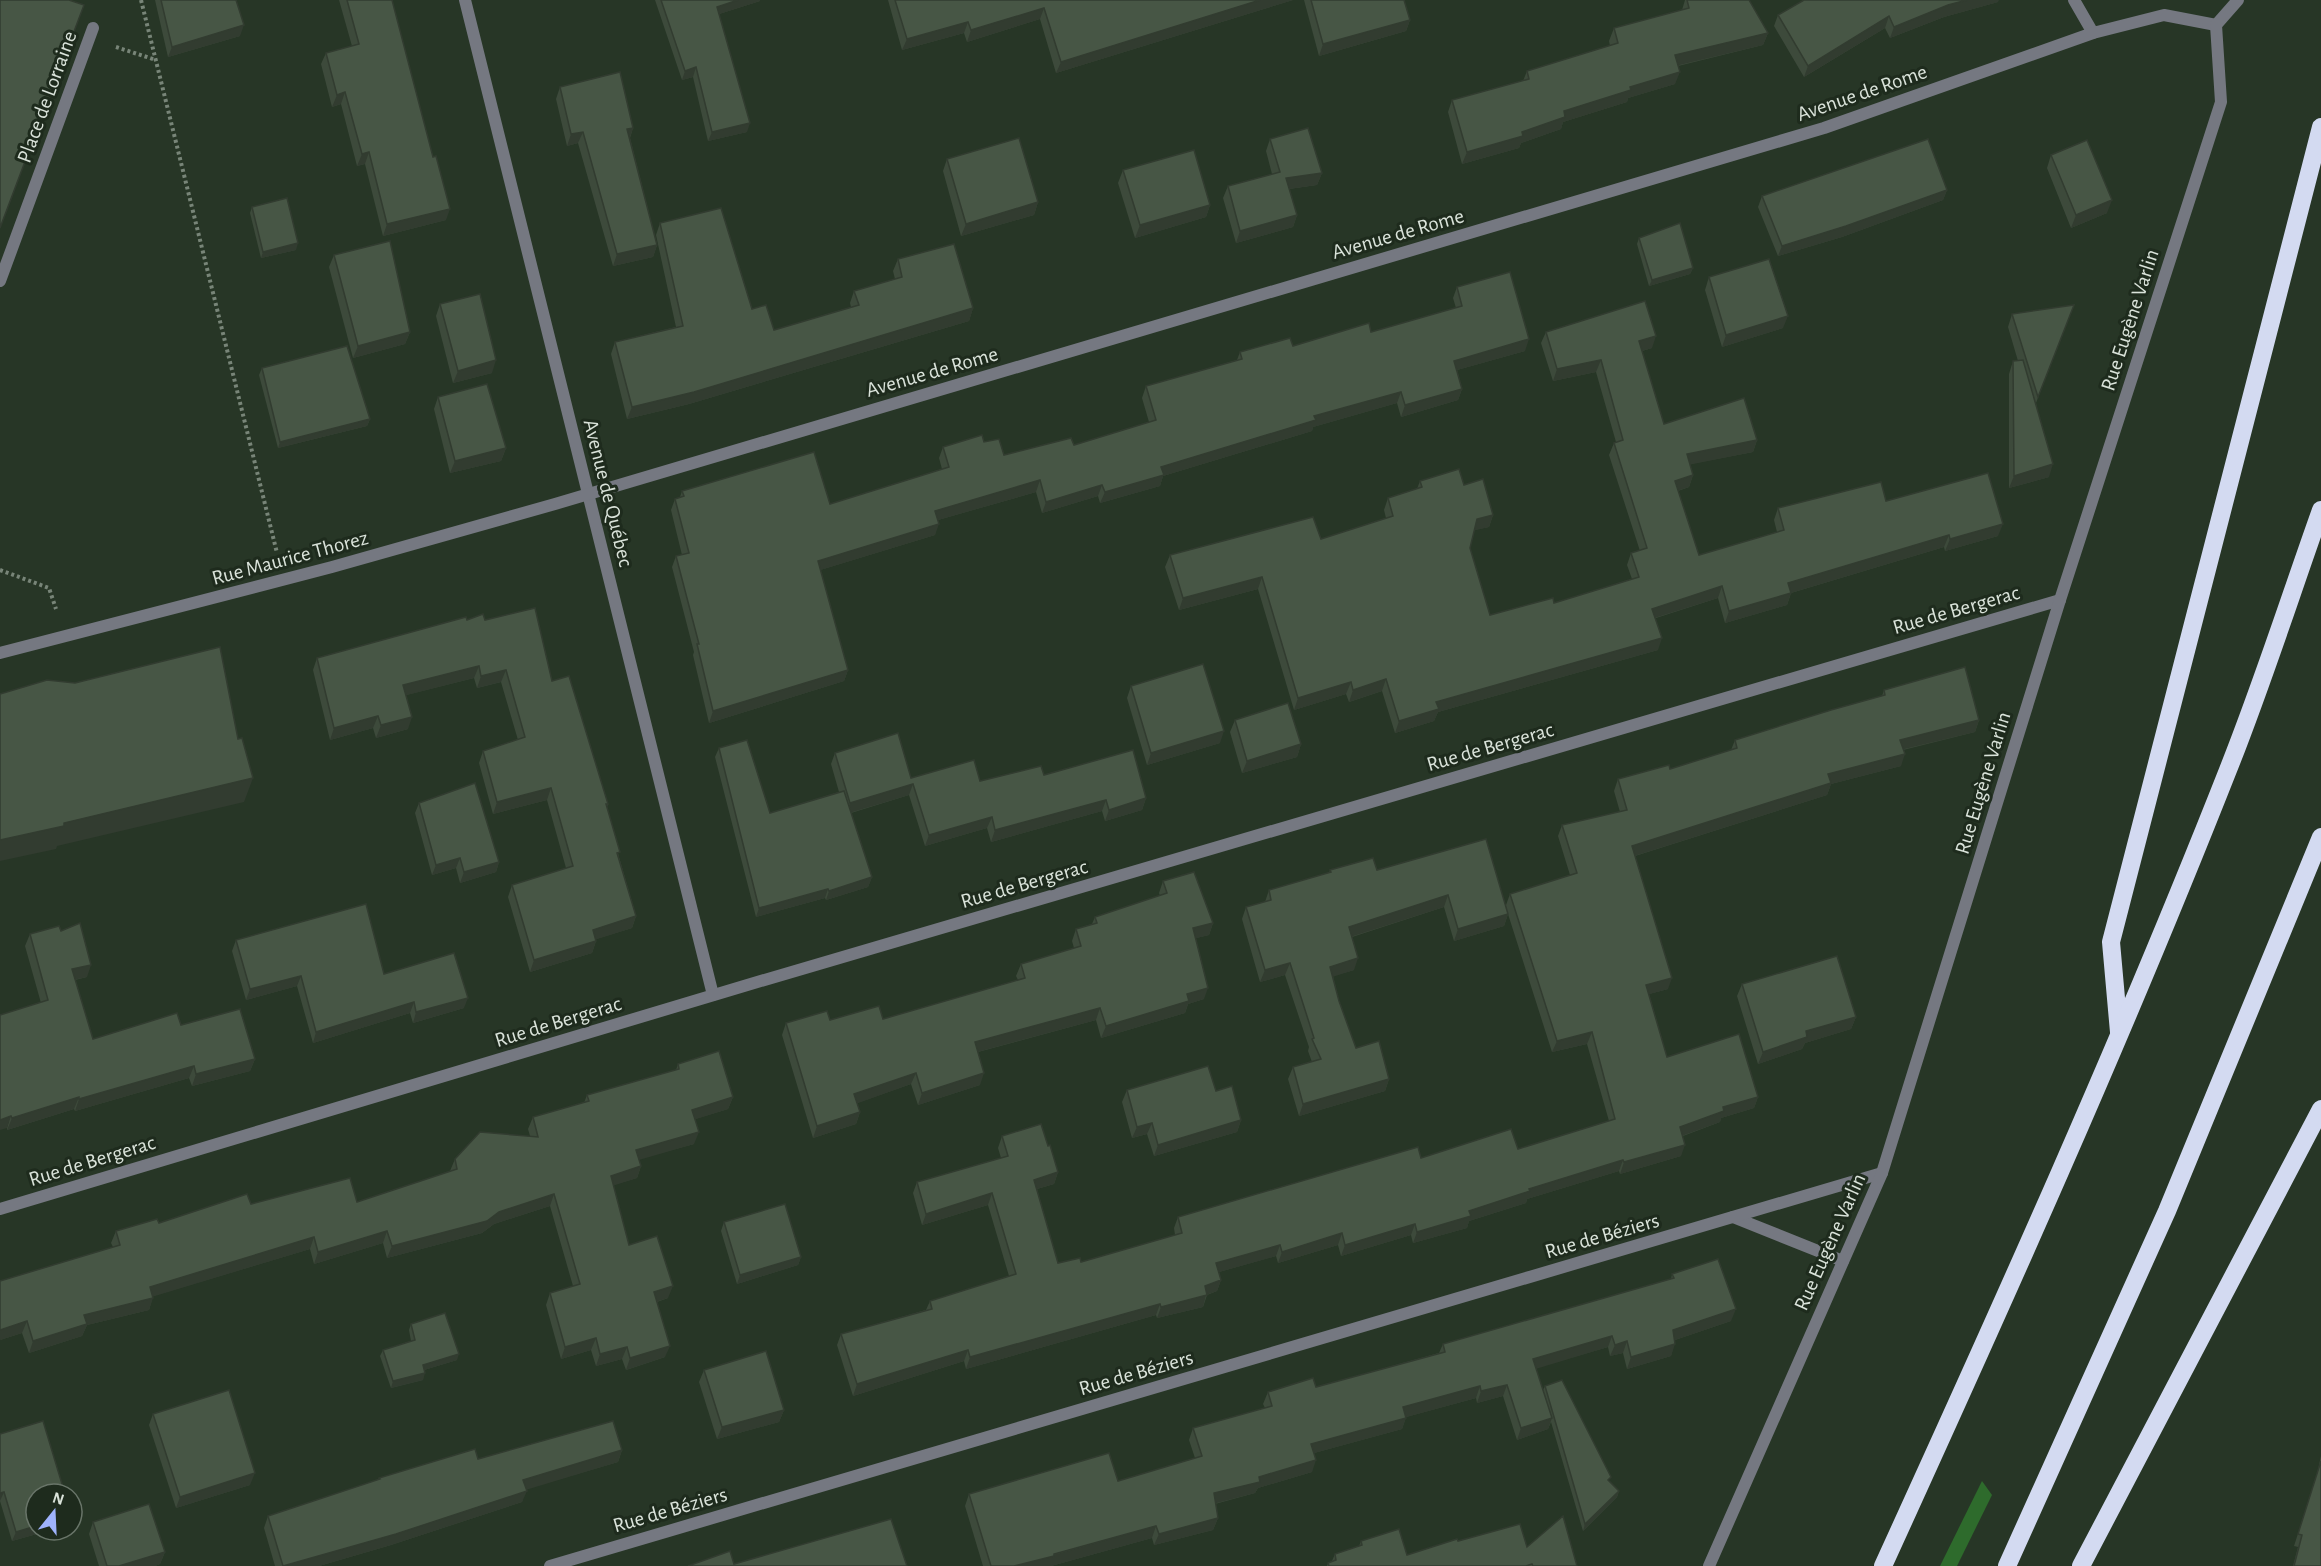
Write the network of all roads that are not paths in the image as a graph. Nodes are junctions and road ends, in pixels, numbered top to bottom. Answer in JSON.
{"nodes":[{"id":1,"x":465,"y":0,"type":"edge"},
{"id":2,"x":2074,"y":0,"type":"edge"},
{"id":3,"x":2238,"y":0,"type":"edge"},
{"id":4,"x":2216,"y":25,"type":"junction"},
{"id":5,"x":91,"y":33,"type":"road end"},
{"id":6,"x":2093,"y":33,"type":"junction"},
{"id":7,"x":2321,"y":128,"type":"edge"},
{"id":8,"x":0,"y":281,"type":"edge"},
{"id":9,"x":588,"y":494,"type":"junction"},
{"id":10,"x":2321,"y":510,"type":"edge"},
{"id":11,"x":2060,"y":600,"type":"junction"},
{"id":12,"x":0,"y":653,"type":"edge"},
{"id":13,"x":2321,"y":837,"type":"edge"},
{"id":14,"x":713,"y":995,"type":"junction"},
{"id":15,"x":2119,"y":1036,"type":"junction"},
{"id":16,"x":2321,"y":1109,"type":"edge"},
{"id":17,"x":1882,"y":1173,"type":"junction"},
{"id":18,"x":0,"y":1209,"type":"edge"},
{"id":19,"x":1733,"y":1217,"type":"junction"},
{"id":20,"x":1843,"y":1261,"type":"junction"},
{"id":21,"x":550,"y":1566,"type":"edge"},
{"id":22,"x":1709,"y":1566,"type":"edge"},
{"id":23,"x":1882,"y":1566,"type":"edge"},
{"id":24,"x":2007,"y":1566,"type":"edge"},
{"id":25,"x":2081,"y":1566,"type":"edge"}],
"edges":[{"from":1,"to":9,"type":"street","name":"Avenue de Québec"},
{"from":2,"to":6,"type":"street"},
{"from":3,"to":4,"type":"street"},
{"from":4,"to":6,"type":"street","name":"Avenue de Rome"},
{"from":4,"to":11,"type":"street","name":"Rue Eugène Varlin"},
{"from":5,"to":8,"type":"street","name":"Place de Lorraine"},
{"from":6,"to":9,"type":"street","name":"Avenue de Rome"},
{"from":7,"to":15,"type":"highway"},
{"from":9,"to":12,"type":"street","name":"Rue Maurice Thorez"},
{"from":9,"to":14,"type":"street","name":"Avenue de Québec"},
{"from":10,"to":15,"type":"highway"},
{"from":11,"to":14,"type":"street","name":"Rue de Bergerac"},
{"from":11,"to":17,"type":"street","name":"Rue Eugène Varlin"},
{"from":13,"to":24,"type":"highway"},
{"from":14,"to":18,"type":"street","name":"Rue de Bergerac"},
{"from":15,"to":23,"type":"highway"},
{"from":16,"to":25,"type":"highway"},
{"from":17,"to":19,"type":"street","name":"Rue de Béziers"},
{"from":17,"to":20,"type":"street","name":"Rue Eugène Varlin"},
{"from":19,"to":20,"type":"street"},
{"from":19,"to":21,"type":"street","name":"Rue de Béziers"},
{"from":20,"to":22,"type":"street","name":"Rue Eugène Varlin"}]}
